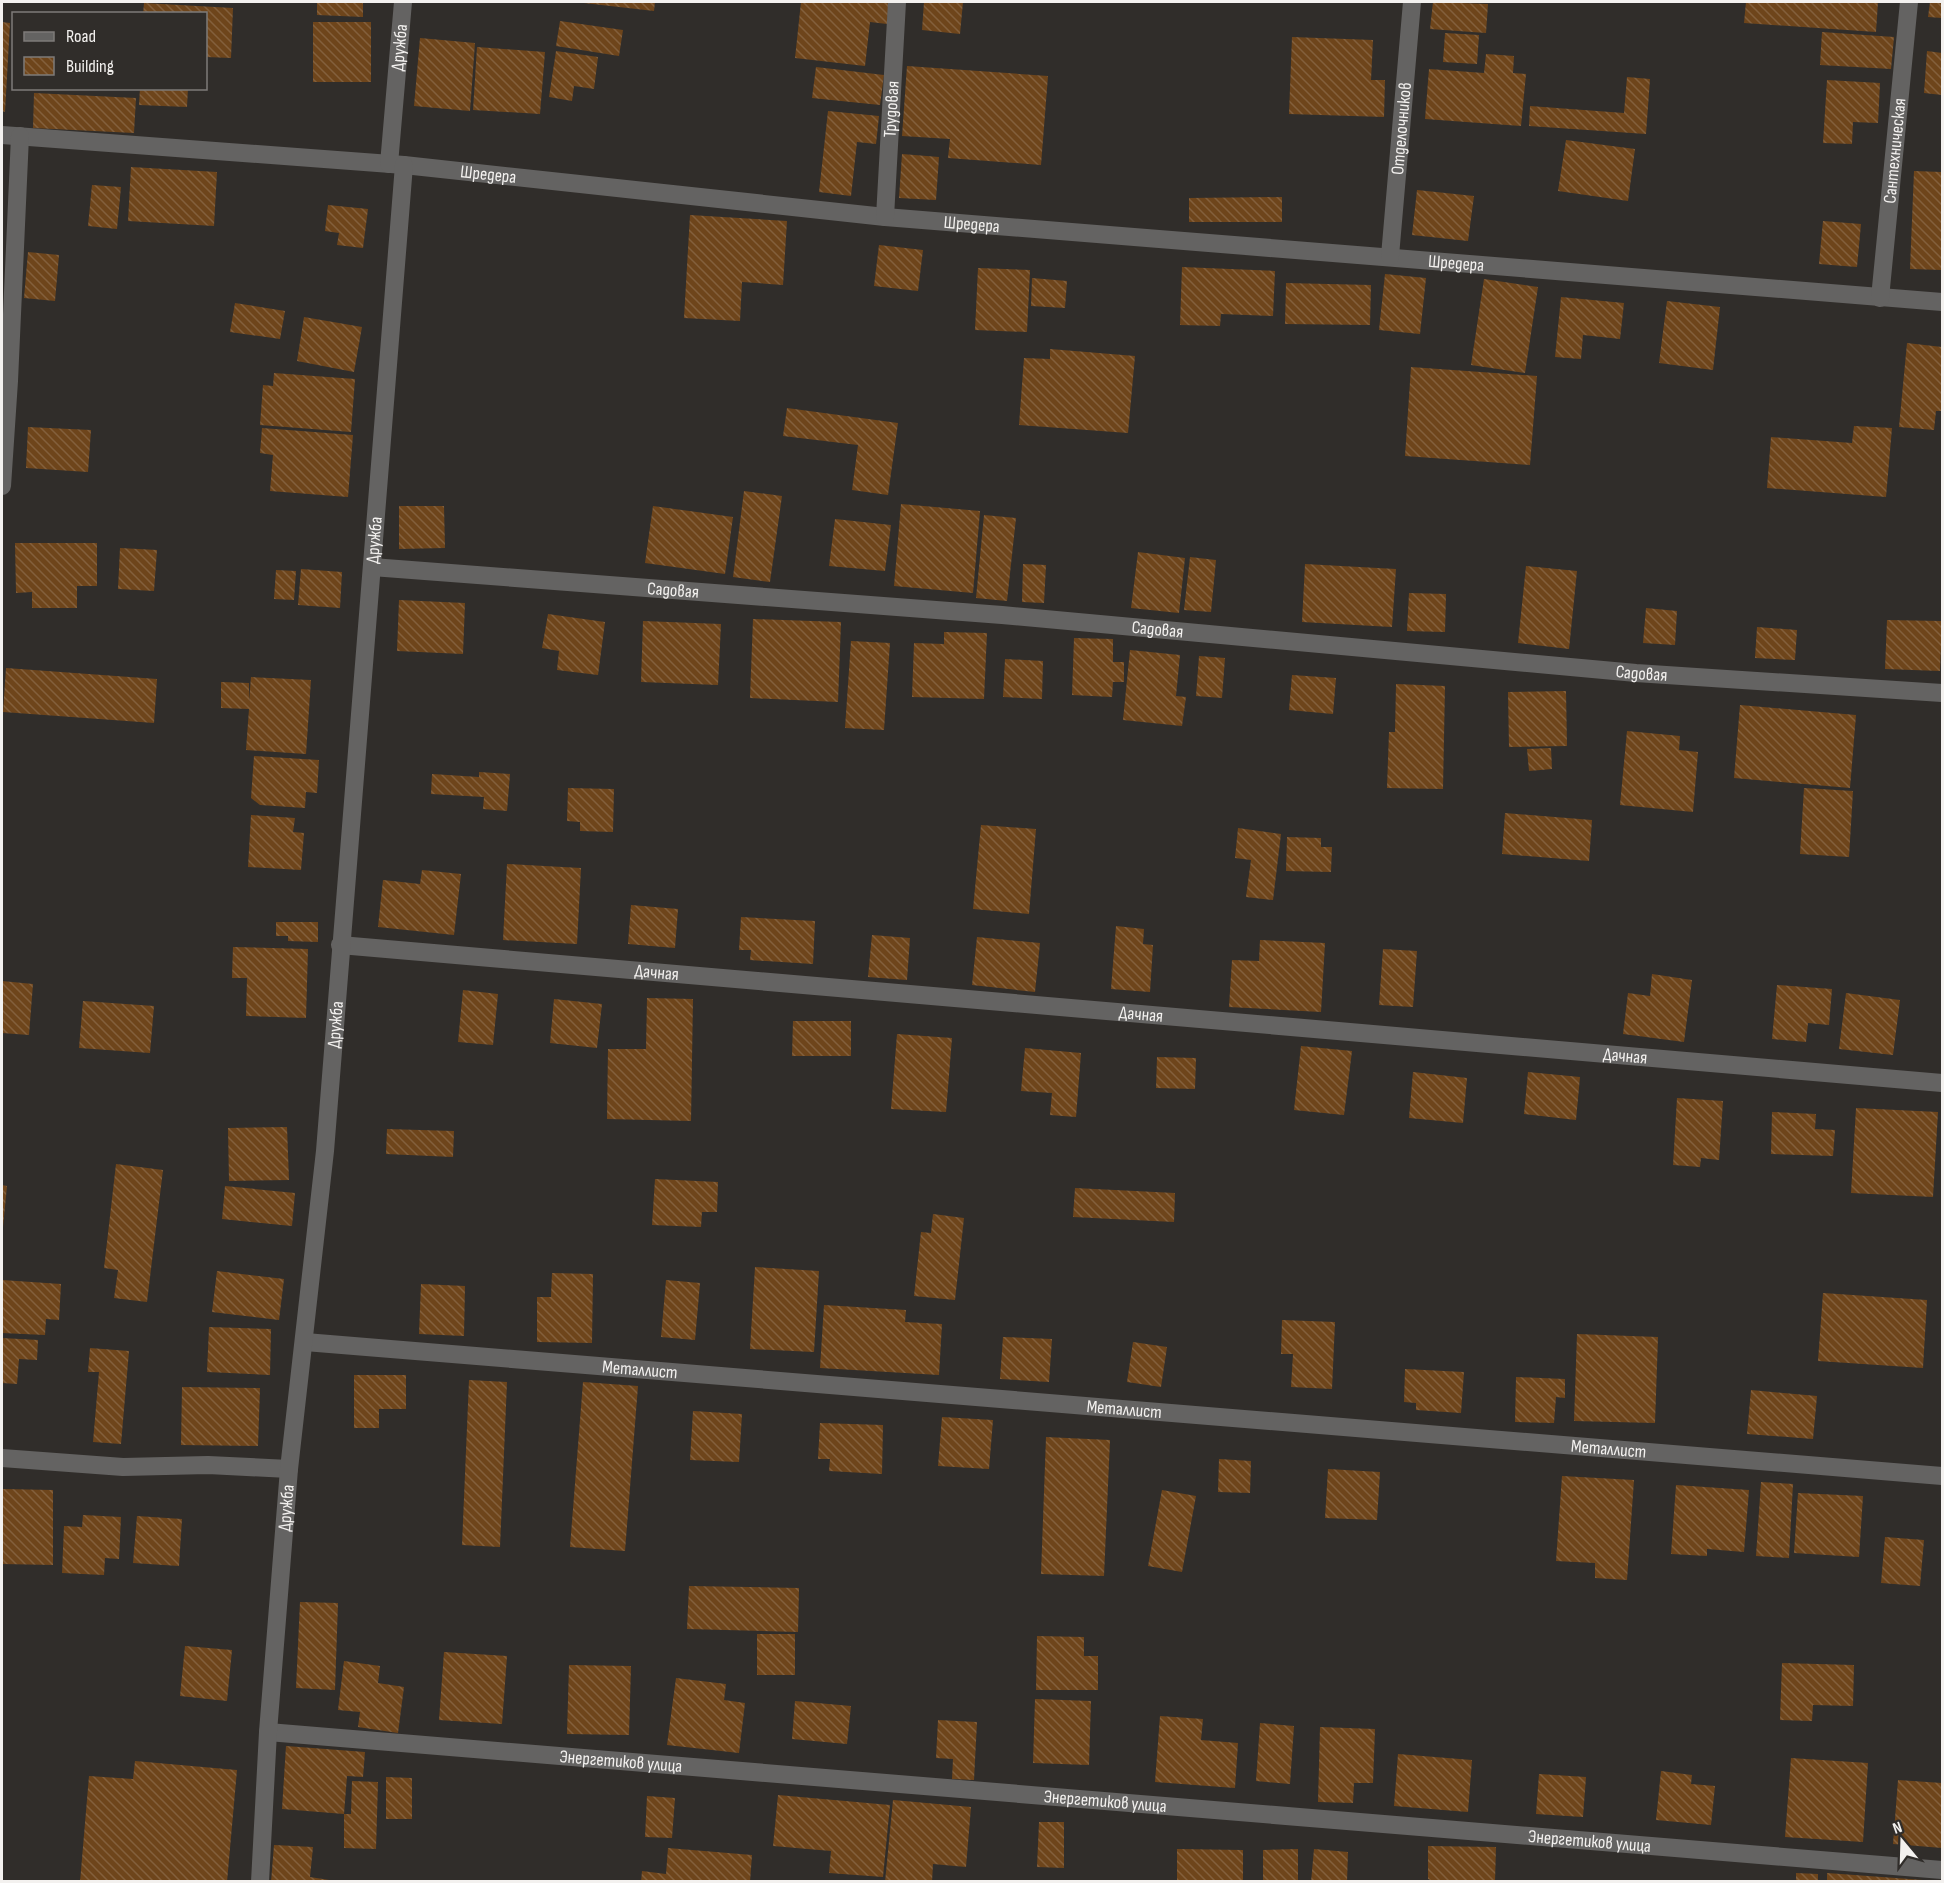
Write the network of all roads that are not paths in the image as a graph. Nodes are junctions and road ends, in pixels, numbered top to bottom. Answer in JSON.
{"nodes":[{"id":1,"x":403,"y":2,"type":"edge"},
{"id":2,"x":897,"y":2,"type":"edge"},
{"id":3,"x":1412,"y":2,"type":"edge"},
{"id":4,"x":1909,"y":2,"type":"edge"},
{"id":5,"x":2,"y":135,"type":"edge"},
{"id":6,"x":20,"y":136,"type":"junction"},
{"id":7,"x":396,"y":165,"type":"junction"},
{"id":8,"x":885,"y":217,"type":"junction"},
{"id":9,"x":1390,"y":256,"type":"junction"},
{"id":10,"x":1880,"y":297,"type":"junction"},
{"id":11,"x":1942,"y":302,"type":"edge"},
{"id":12,"x":2,"y":486,"type":"edge"},
{"id":13,"x":372,"y":567,"type":"junction"},
{"id":14,"x":1942,"y":693,"type":"edge"},
{"id":15,"x":340,"y":945,"type":"junction"},
{"id":16,"x":1942,"y":1083,"type":"edge"},
{"id":17,"x":305,"y":1342,"type":"junction"},
{"id":18,"x":2,"y":1458,"type":"edge"},
{"id":19,"x":289,"y":1468,"type":"junction"},
{"id":20,"x":1942,"y":1476,"type":"edge"},
{"id":21,"x":268,"y":1732,"type":"junction"},
{"id":22,"x":1942,"y":1870,"type":"edge"},
{"id":23,"x":260,"y":1881,"type":"edge"}],
"edges":[{"from":1,"to":7,"type":"street","name":"Дружба"},
{"from":2,"to":8,"type":"street","name":"Трудовая"},
{"from":3,"to":9,"type":"street","name":"Отделочников"},
{"from":4,"to":10,"type":"street","name":"Сантехническая"},
{"from":5,"to":6,"type":"street","name":"Шредера"},
{"from":6,"to":7,"type":"street","name":"Шредера"},
{"from":6,"to":12,"type":"street"},
{"from":7,"to":8,"type":"street","name":"Шредера"},
{"from":7,"to":13,"type":"street","name":"Дружба"},
{"from":8,"to":9,"type":"street","name":"Шредера"},
{"from":9,"to":10,"type":"street","name":"Шредера"},
{"from":10,"to":11,"type":"street","name":"Шредера"},
{"from":13,"to":14,"type":"street","name":"Садовая"},
{"from":13,"to":15,"type":"street","name":"Дружба"},
{"from":15,"to":16,"type":"street","name":"Дачная"},
{"from":15,"to":17,"type":"street","name":"Дружба"},
{"from":17,"to":19,"type":"street","name":"Дружба"},
{"from":17,"to":20,"type":"street","name":"Металлист"},
{"from":18,"to":19,"type":"street"},
{"from":19,"to":21,"type":"street","name":"Дружба"},
{"from":21,"to":22,"type":"street","name":"Энергетиков улица"},
{"from":21,"to":23,"type":"street","name":"Дружба"}]}
